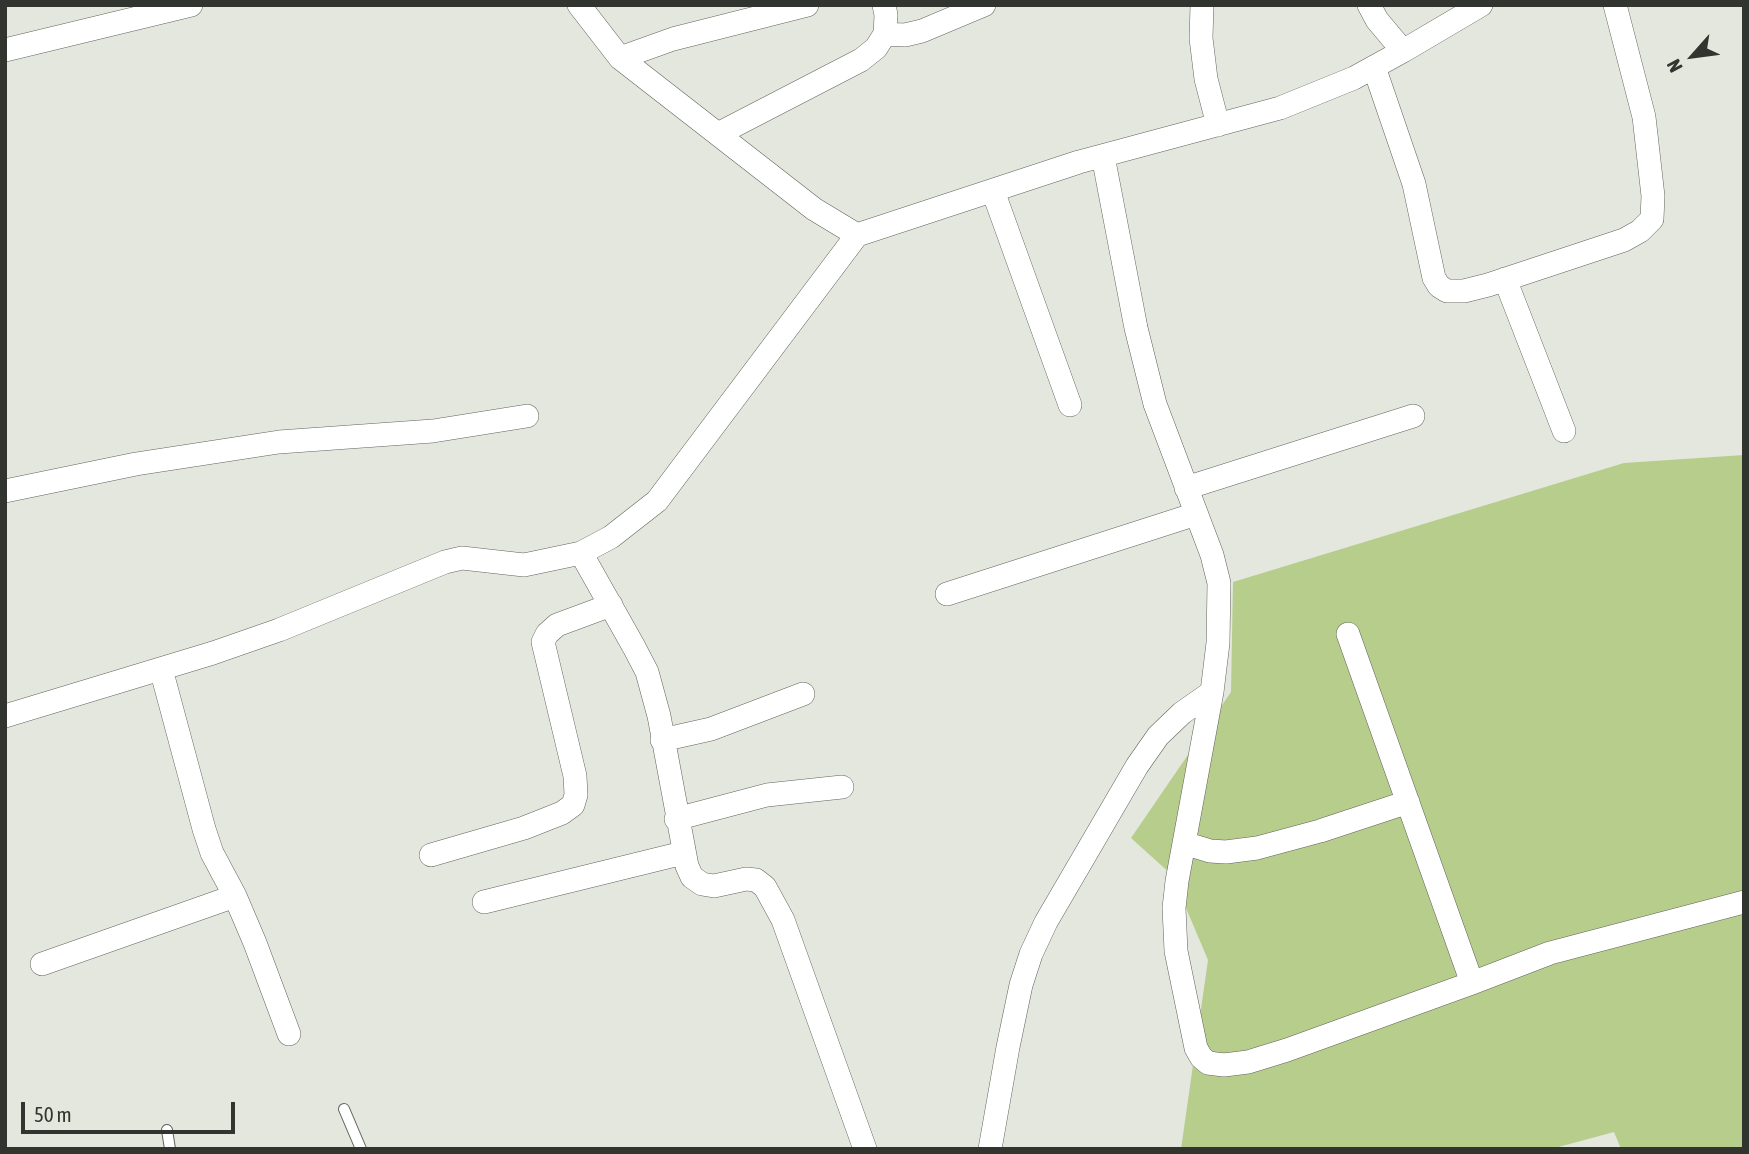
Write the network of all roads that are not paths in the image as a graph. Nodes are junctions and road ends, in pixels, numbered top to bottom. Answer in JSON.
{"nodes":[{"id":1,"x":191,"y":5,"type":"edge"},
{"id":2,"x":579,"y":5,"type":"edge"},
{"id":3,"x":807,"y":5,"type":"edge"},
{"id":4,"x":884,"y":5,"type":"edge"},
{"id":5,"x":984,"y":5,"type":"edge"},
{"id":6,"x":1202,"y":5,"type":"edge"},
{"id":7,"x":1369,"y":5,"type":"edge"},
{"id":8,"x":1480,"y":5,"type":"edge"},
{"id":9,"x":1615,"y":5,"type":"edge"},
{"id":10,"x":753,"y":11,"type":"edge"},
{"id":11,"x":886,"y":34,"type":"junction"},
{"id":12,"x":5,"y":50,"type":"edge"},
{"id":13,"x":1404,"y":51,"type":"junction"},
{"id":14,"x":620,"y":58,"type":"junction"},
{"id":15,"x":1374,"y":67,"type":"junction"},
{"id":16,"x":1218,"y":125,"type":"junction"},
{"id":17,"x":718,"y":134,"type":"junction"},
{"id":18,"x":1103,"y":156,"type":"junction"},
{"id":19,"x":993,"y":191,"type":"junction"},
{"id":20,"x":857,"y":235,"type":"junction"},
{"id":21,"x":1505,"y":279,"type":"junction"},
{"id":22,"x":1070,"y":405,"type":"dead end"},
{"id":23,"x":527,"y":416,"type":"dead end"},
{"id":24,"x":1413,"y":416,"type":"dead end"},
{"id":25,"x":1564,"y":431,"type":"dead end"},
{"id":26,"x":1186,"y":488,"type":"junction"},
{"id":27,"x":5,"y":491,"type":"edge"},
{"id":28,"x":1196,"y":514,"type":"junction"},
{"id":29,"x":581,"y":553,"type":"junction"},
{"id":30,"x":947,"y":594,"type":"dead end"},
{"id":31,"x":611,"y":605,"type":"junction"},
{"id":32,"x":1348,"y":634,"type":"dead end"},
{"id":33,"x":161,"y":669,"type":"junction"},
{"id":34,"x":1212,"y":692,"type":"junction"},
{"id":35,"x":803,"y":694,"type":"dead end"},
{"id":36,"x":5,"y":716,"type":"edge"},
{"id":37,"x":662,"y":740,"type":"junction"},
{"id":38,"x":842,"y":787,"type":"dead end"},
{"id":39,"x":1408,"y":802,"type":"junction"},
{"id":40,"x":676,"y":820,"type":"junction"},
{"id":41,"x":1184,"y":843,"type":"junction"},
{"id":42,"x":683,"y":853,"type":"junction"},
{"id":43,"x":431,"y":855,"type":"dead end"},
{"id":44,"x":235,"y":896,"type":"junction"},
{"id":45,"x":484,"y":902,"type":"dead end"},
{"id":46,"x":1744,"y":902,"type":"edge"},
{"id":47,"x":42,"y":964,"type":"dead end"},
{"id":48,"x":1472,"y":983,"type":"junction"},
{"id":49,"x":289,"y":1034,"type":"dead end"},
{"id":50,"x":344,"y":1109,"type":"dead end"},
{"id":51,"x":167,"y":1130,"type":"dead end"},
{"id":52,"x":170,"y":1149,"type":"edge"},
{"id":53,"x":361,"y":1149,"type":"edge"},
{"id":54,"x":865,"y":1149,"type":"edge"},
{"id":55,"x":990,"y":1149,"type":"edge"}],
"edges":[{"from":1,"to":12,"type":"street"},
{"from":2,"to":14,"type":"street"},
{"from":3,"to":10,"type":"street"},
{"from":4,"to":11,"type":"street"},
{"from":5,"to":11,"type":"street"},
{"from":6,"to":16,"type":"street"},
{"from":7,"to":13,"type":"street"},
{"from":8,"to":13,"type":"street"},
{"from":9,"to":21,"type":"street"},
{"from":10,"to":14,"type":"street"},
{"from":11,"to":17,"type":"street"},
{"from":13,"to":15,"type":"street"},
{"from":14,"to":17,"type":"street"},
{"from":15,"to":16,"type":"street"},
{"from":15,"to":21,"type":"street"},
{"from":16,"to":18,"type":"street"},
{"from":17,"to":20,"type":"street"},
{"from":18,"to":19,"type":"street"},
{"from":18,"to":26,"type":"street"},
{"from":19,"to":20,"type":"street"},
{"from":19,"to":22,"type":"street"},
{"from":20,"to":29,"type":"street"},
{"from":21,"to":25,"type":"street"},
{"from":23,"to":27,"type":"street"},
{"from":24,"to":26,"type":"street"},
{"from":26,"to":28,"type":"street"},
{"from":28,"to":30,"type":"street"},
{"from":28,"to":34,"type":"street"},
{"from":29,"to":31,"type":"street"},
{"from":29,"to":33,"type":"street"},
{"from":31,"to":37,"type":"street"},
{"from":31,"to":43,"type":"street"},
{"from":32,"to":39,"type":"street"},
{"from":33,"to":36,"type":"street"},
{"from":33,"to":44,"type":"street"},
{"from":34,"to":41,"type":"street"},
{"from":34,"to":55,"type":"street"},
{"from":35,"to":37,"type":"street"},
{"from":37,"to":40,"type":"street"},
{"from":38,"to":40,"type":"street"},
{"from":39,"to":41,"type":"street"},
{"from":39,"to":48,"type":"street"},
{"from":40,"to":42,"type":"street"},
{"from":41,"to":48,"type":"street"},
{"from":42,"to":45,"type":"street"},
{"from":42,"to":54,"type":"street"},
{"from":44,"to":47,"type":"street"},
{"from":44,"to":49,"type":"street"},
{"from":46,"to":48,"type":"street"},
{"from":50,"to":53,"type":"lane"},
{"from":51,"to":52,"type":"lane"}]}
